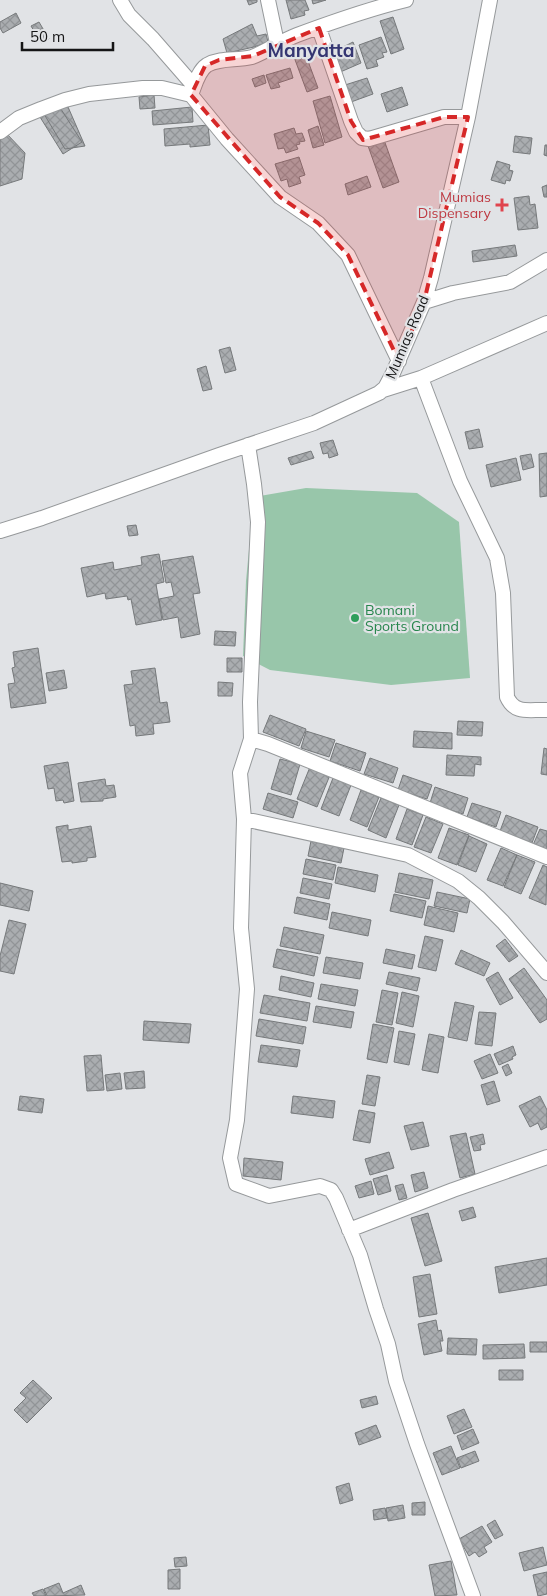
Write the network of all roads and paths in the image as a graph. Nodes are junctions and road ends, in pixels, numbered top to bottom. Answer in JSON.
{"nodes":[{"id":1,"x":120,"y":0,"type":"edge"},
{"id":2,"x":268,"y":0,"type":"edge"},
{"id":3,"x":406,"y":0,"type":"edge"},
{"id":4,"x":490,"y":0,"type":"edge"},
{"id":5,"x":318,"y":28,"type":"junction"},
{"id":6,"x":277,"y":43,"type":"junction"},
{"id":7,"x":193,"y":90,"type":"junction"},
{"id":8,"x":468,"y":117,"type":"junction"},
{"id":9,"x":0,"y":132,"type":"edge"},
{"id":10,"x":547,"y":260,"type":"edge"},
{"id":11,"x":424,"y":302,"type":"junction"},
{"id":12,"x":547,"y":323,"type":"edge"},
{"id":13,"x":399,"y":361,"type":"junction"},
{"id":14,"x":421,"y":378,"type":"junction"},
{"id":15,"x":382,"y":390,"type":"junction"},
{"id":16,"x":248,"y":446,"type":"junction"},
{"id":17,"x":0,"y":531,"type":"edge"},
{"id":18,"x":547,"y":710,"type":"edge"},
{"id":19,"x":251,"y":739,"type":"junction"},
{"id":20,"x":244,"y":819,"type":"junction"},
{"id":21,"x":547,"y":857,"type":"edge"},
{"id":22,"x":547,"y":973,"type":"edge"},
{"id":23,"x":547,"y":1157,"type":"edge"},
{"id":24,"x":349,"y":1230,"type":"junction"},
{"id":25,"x":473,"y":1596,"type":"edge"}],
"edges":[{"from":1,"to":7,"type":"street"},
{"from":2,"to":6,"type":"street"},
{"from":3,"to":5,"type":"street"},
{"from":4,"to":8,"type":"street","name":"Mumias Road"},
{"from":5,"to":6,"type":"street"},
{"from":5,"to":8,"type":"street"},
{"from":6,"to":7,"type":"street"},
{"from":7,"to":9,"type":"street"},
{"from":7,"to":13,"type":"street"},
{"from":8,"to":11,"type":"street","name":"Mumias Road"},
{"from":10,"to":11,"type":"street"},
{"from":11,"to":13,"type":"street","name":"Mumias Road"},
{"from":12,"to":14,"type":"street"},
{"from":13,"to":15,"type":"street","name":"Mumias Road"},
{"from":14,"to":15,"type":"street"},
{"from":14,"to":18,"type":"street"},
{"from":15,"to":16,"type":"street","name":"Mumias Road"},
{"from":16,"to":17,"type":"street","name":"Mumias Road"},
{"from":16,"to":19,"type":"street"},
{"from":19,"to":20,"type":"street"},
{"from":19,"to":21,"type":"street"},
{"from":20,"to":22,"type":"street"},
{"from":20,"to":24,"type":"street"},
{"from":23,"to":24,"type":"street"},
{"from":24,"to":25,"type":"street"}]}
